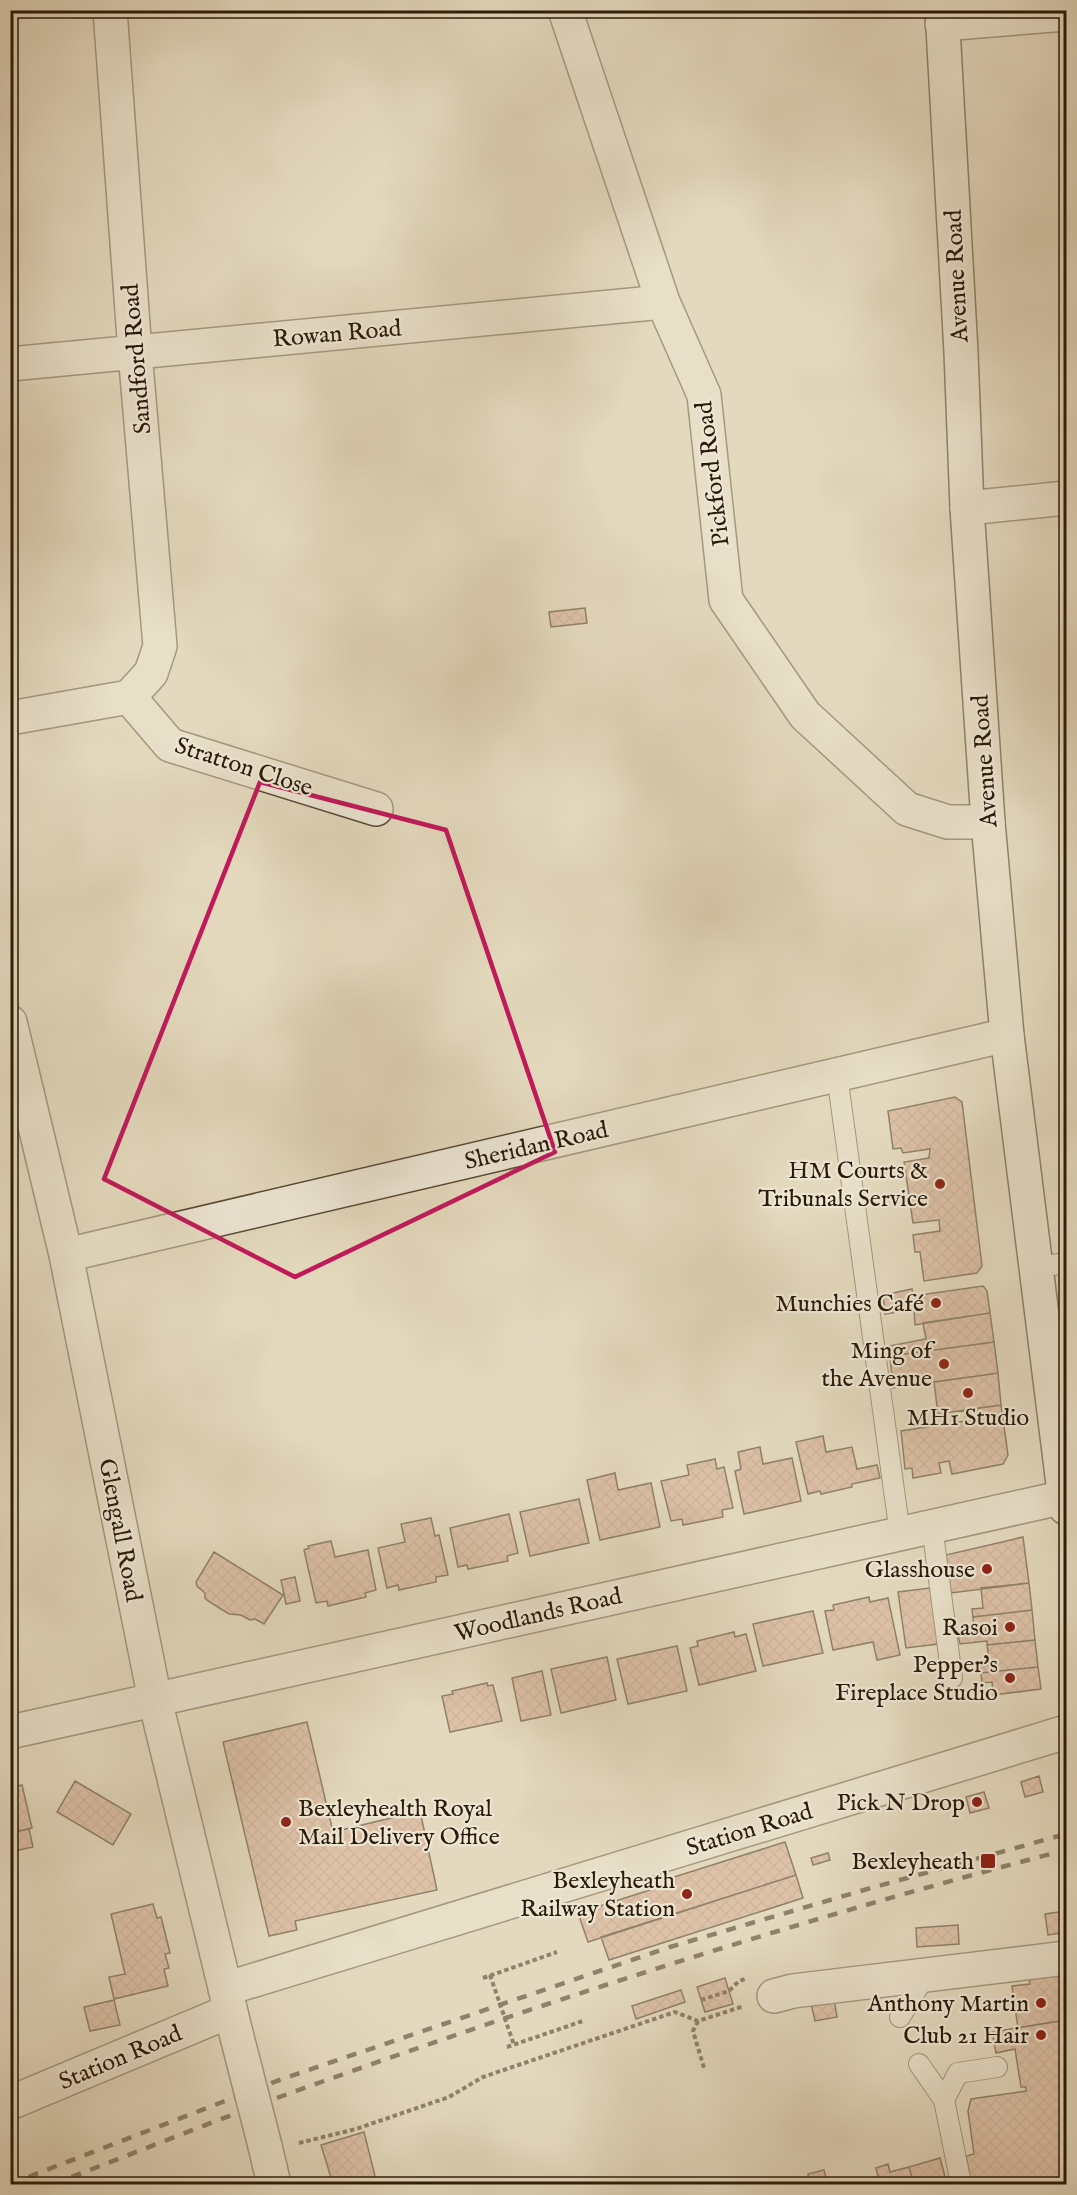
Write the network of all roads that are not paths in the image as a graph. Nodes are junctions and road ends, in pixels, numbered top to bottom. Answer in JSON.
{"nodes":[{"id":1,"x":110,"y":10,"type":"edge"},
{"id":2,"x":565,"y":10,"type":"edge"},
{"id":3,"x":1066,"y":14,"type":"edge"},
{"id":4,"x":942,"y":17,"type":"edge"},
{"id":5,"x":663,"y":302,"type":"junction"},
{"id":6,"x":135,"y":352,"type":"junction"},
{"id":7,"x":10,"y":364,"type":"edge"},
{"id":8,"x":1066,"y":498,"type":"edge"},
{"id":9,"x":967,"y":508,"type":"junction"},
{"id":10,"x":129,"y":698,"type":"junction"},
{"id":11,"x":10,"y":718,"type":"edge"},
{"id":12,"x":376,"y":808,"type":"dead end"},
{"id":13,"x":988,"y":822,"type":"junction"},
{"id":14,"x":10,"y":1022,"type":"edge"},
{"id":15,"x":1006,"y":1035,"type":"junction"},
{"id":16,"x":837,"y":1075,"type":"junction"},
{"id":17,"x":66,"y":1255,"type":"junction"},
{"id":18,"x":1052,"y":1265,"type":"edge"},
{"id":19,"x":1058,"y":1358,"type":"edge"},
{"id":20,"x":1066,"y":1502,"type":"edge"},
{"id":21,"x":932,"y":1526,"type":"junction"},
{"id":22,"x":900,"y":1533,"type":"junction"},
{"id":23,"x":952,"y":1678,"type":"dead end"},
{"id":24,"x":154,"y":1700,"type":"junction"},
{"id":25,"x":10,"y":1732,"type":"edge"},
{"id":26,"x":1066,"y":1732,"type":"edge"},
{"id":27,"x":1066,"y":1958,"type":"edge"},
{"id":28,"x":926,"y":1974,"type":"junction"},
{"id":29,"x":774,"y":1996,"type":"road end"},
{"id":30,"x":231,"y":2013,"type":"junction"},
{"id":31,"x":900,"y":2017,"type":"dead end"},
{"id":32,"x":919,"y":2064,"type":"dead end"},
{"id":33,"x":997,"y":2067,"type":"dead end"},
{"id":34,"x":944,"y":2100,"type":"junction"},
{"id":35,"x":10,"y":2103,"type":"edge"},
{"id":36,"x":274,"y":2184,"type":"edge"},
{"id":37,"x":961,"y":2184,"type":"edge"}],
"edges":[{"from":1,"to":6,"type":"street","name":"Sandford Road"},
{"from":2,"to":5,"type":"street","name":"Pickford Road"},
{"from":3,"to":4,"type":"street"},
{"from":4,"to":9,"type":"street","name":"Avenue Road"},
{"from":5,"to":6,"type":"street","name":"Rowan Road"},
{"from":5,"to":13,"type":"street","name":"Pickford Road"},
{"from":6,"to":7,"type":"street","name":"Rowan Road"},
{"from":6,"to":10,"type":"street","name":"Sandford Road"},
{"from":8,"to":9,"type":"street"},
{"from":9,"to":13,"type":"street","name":"Avenue Road"},
{"from":10,"to":11,"type":"street"},
{"from":10,"to":12,"type":"street","name":"Stratton Close"},
{"from":13,"to":15,"type":"street","name":"Avenue Road"},
{"from":14,"to":17,"type":"street","name":"Glengall Road"},
{"from":15,"to":16,"type":"street","name":"Sheridan Road"},
{"from":15,"to":18,"type":"street","name":"Avenue Road"},
{"from":16,"to":17,"type":"street","name":"Sheridan Road"},
{"from":16,"to":22,"type":"lane"},
{"from":17,"to":24,"type":"street","name":"Glengall Road"},
{"from":18,"to":19,"type":"street","name":"Avenue Road"},
{"from":19,"to":20,"type":"street","name":"Avenue Road"},
{"from":20,"to":21,"type":"street","name":"Woodlands Road"},
{"from":21,"to":22,"type":"street","name":"Woodlands Road"},
{"from":21,"to":23,"type":"lane"},
{"from":22,"to":24,"type":"street","name":"Woodlands Road"},
{"from":24,"to":25,"type":"street","name":"Woodlands Road"},
{"from":24,"to":30,"type":"street","name":"Glengall Road"},
{"from":26,"to":30,"type":"street","name":"Station Road"},
{"from":27,"to":28,"type":"street"},
{"from":28,"to":29,"type":"street"},
{"from":28,"to":31,"type":"lane"},
{"from":30,"to":35,"type":"street","name":"Station Road"},
{"from":30,"to":36,"type":"street","name":"Glengall Road","bridge":true},
{"from":32,"to":34,"type":"lane"},
{"from":33,"to":34,"type":"lane"},
{"from":34,"to":37,"type":"lane"}]}
